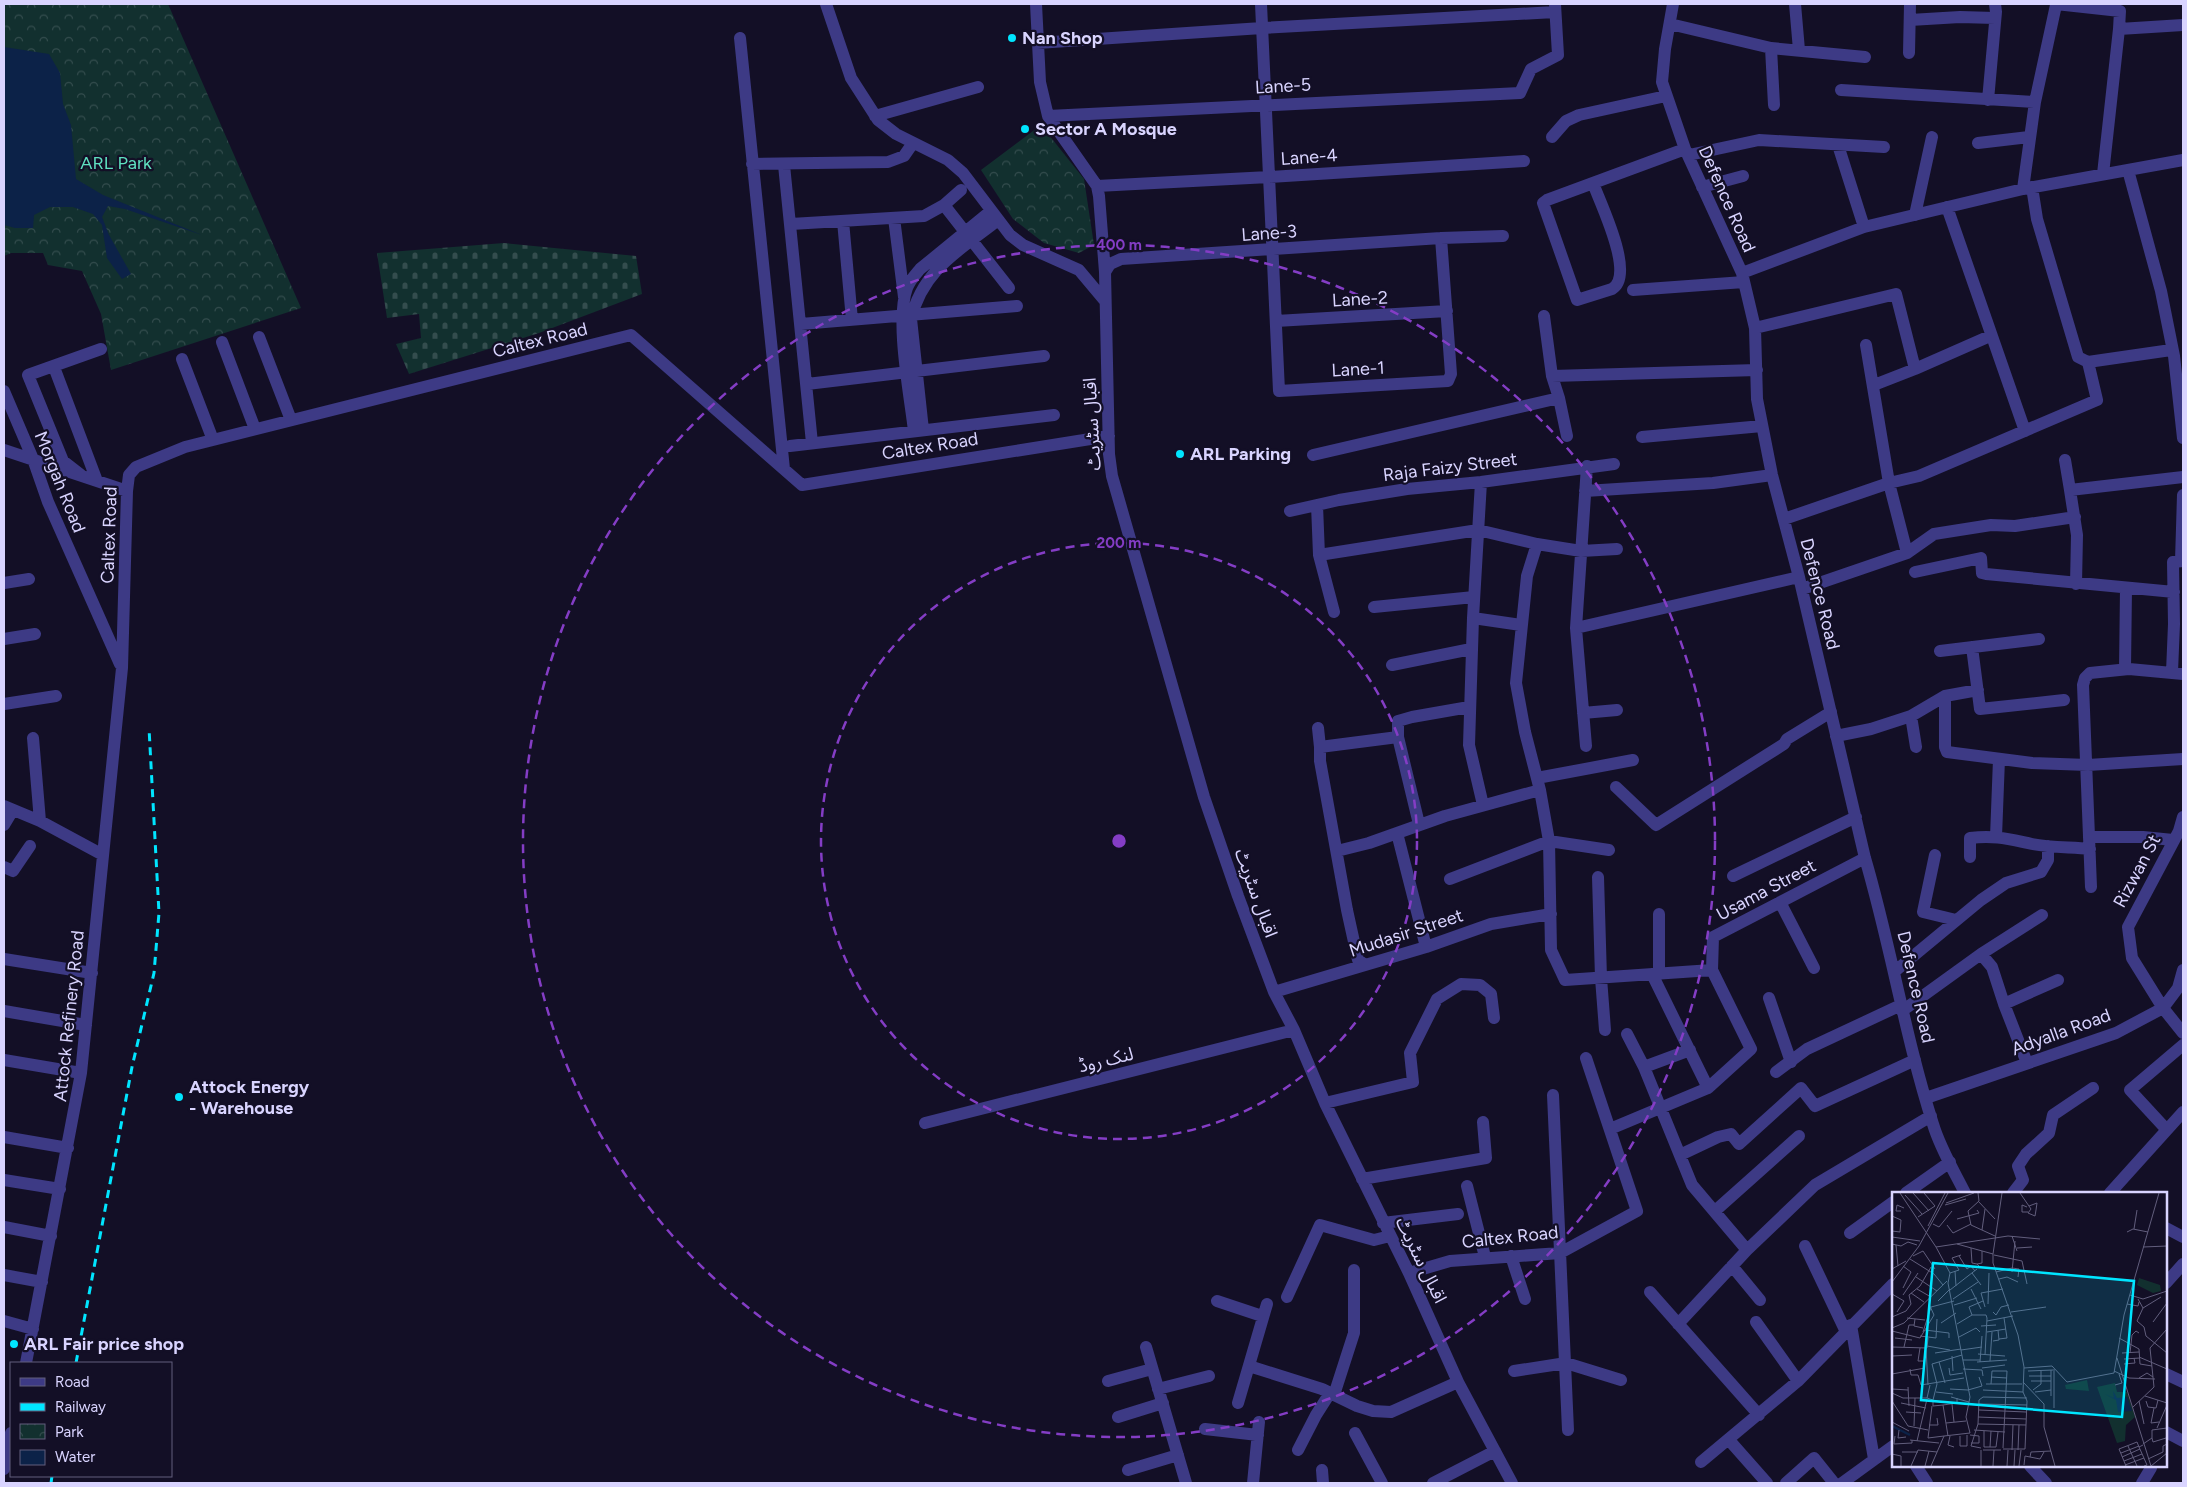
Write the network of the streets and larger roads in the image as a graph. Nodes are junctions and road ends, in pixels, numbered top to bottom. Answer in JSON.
{"nodes":[{"id":1,"x":826,"y":4,"type":"edge"},
{"id":2,"x":1036,"y":4,"type":"edge"},
{"id":3,"x":1261,"y":4,"type":"edge"},
{"id":4,"x":1673,"y":4,"type":"edge"},
{"id":5,"x":1794,"y":4,"type":"edge"},
{"id":6,"x":1910,"y":4,"type":"edge"},
{"id":7,"x":1995,"y":4,"type":"edge"},
{"id":8,"x":2056,"y":4,"type":"edge"},
{"id":9,"x":2120,"y":7,"type":"edge"},
{"id":10,"x":1555,"y":8,"type":"edge"},
{"id":11,"x":1995,"y":18,"type":"junction"},
{"id":12,"x":1910,"y":20,"type":"junction"},
{"id":13,"x":1670,"y":24,"type":"junction"},
{"id":14,"x":2183,"y":25,"type":"edge"},
{"id":15,"x":1262,"y":28,"type":"junction"},
{"id":16,"x":2119,"y":29,"type":"junction"},
{"id":17,"x":740,"y":38,"type":"dead end"},
{"id":18,"x":1037,"y":43,"type":"junction"},
{"id":19,"x":1772,"y":48,"type":"junction"},
{"id":20,"x":1799,"y":50,"type":"junction"},
{"id":21,"x":1909,"y":54,"type":"dead end"},
{"id":22,"x":1865,"y":57,"type":"dead end"},
{"id":23,"x":978,"y":86,"type":"dead end"},
{"id":24,"x":1841,"y":90,"type":"dead end"},
{"id":25,"x":1666,"y":96,"type":"junction"},
{"id":26,"x":1988,"y":100,"type":"junction"},
{"id":27,"x":2035,"y":102,"type":"junction"},
{"id":28,"x":1266,"y":104,"type":"junction"},
{"id":29,"x":1774,"y":105,"type":"dead end"},
{"id":30,"x":875,"y":116,"type":"junction"},
{"id":31,"x":1048,"y":116,"type":"junction"},
{"id":32,"x":1552,"y":137,"type":"dead end"},
{"id":33,"x":2029,"y":137,"type":"junction"},
{"id":34,"x":1932,"y":138,"type":"dead end"},
{"id":35,"x":913,"y":143,"type":"junction"},
{"id":36,"x":1978,"y":143,"type":"dead end"},
{"id":37,"x":1838,"y":145,"type":"junction"},
{"id":38,"x":1884,"y":147,"type":"dead end"},
{"id":39,"x":1687,"y":152,"type":"junction"},
{"id":40,"x":2183,"y":160,"type":"edge"},
{"id":41,"x":1524,"y":161,"type":"dead end"},
{"id":42,"x":752,"y":164,"type":"junction"},
{"id":43,"x":784,"y":165,"type":"junction"},
{"id":44,"x":2128,"y":170,"type":"junction"},
{"id":45,"x":2102,"y":174,"type":"junction"},
{"id":46,"x":1743,"y":176,"type":"dead end"},
{"id":47,"x":1269,"y":178,"type":"junction"},
{"id":48,"x":1593,"y":183,"type":"junction"},
{"id":49,"x":1097,"y":186,"type":"junction"},
{"id":50,"x":1702,"y":187,"type":"junction"},
{"id":51,"x":2027,"y":188,"type":"junction"},
{"id":52,"x":961,"y":190,"type":"dead end"},
{"id":53,"x":944,"y":205,"type":"junction"},
{"id":54,"x":1947,"y":207,"type":"junction"},
{"id":55,"x":1915,"y":215,"type":"junction"},
{"id":56,"x":994,"y":216,"type":"junction"},
{"id":57,"x":894,"y":218,"type":"junction"},
{"id":58,"x":843,"y":221,"type":"junction"},
{"id":59,"x":791,"y":224,"type":"junction"},
{"id":60,"x":1864,"y":227,"type":"junction"},
{"id":61,"x":1503,"y":236,"type":"dead end"},
{"id":62,"x":968,"y":237,"type":"junction"},
{"id":63,"x":1441,"y":238,"type":"junction"},
{"id":64,"x":1273,"y":250,"type":"junction"},
{"id":65,"x":1105,"y":272,"type":"junction"},
{"id":66,"x":1743,"y":278,"type":"junction"},
{"id":67,"x":1009,"y":288,"type":"dead end"},
{"id":68,"x":1634,"y":290,"type":"dead end"},
{"id":69,"x":904,"y":300,"type":"junction"},
{"id":70,"x":1105,"y":301,"type":"junction"},
{"id":71,"x":1018,"y":306,"type":"dead end"},
{"id":72,"x":1447,"y":311,"type":"junction"},
{"id":73,"x":907,"y":315,"type":"junction"},
{"id":74,"x":1544,"y":316,"type":"dead end"},
{"id":75,"x":852,"y":320,"type":"junction"},
{"id":76,"x":1276,"y":321,"type":"junction"},
{"id":77,"x":801,"y":324,"type":"junction"},
{"id":78,"x":1755,"y":328,"type":"junction"},
{"id":79,"x":1990,"y":336,"type":"junction"},
{"id":80,"x":259,"y":337,"type":"dead end"},
{"id":81,"x":222,"y":342,"type":"dead end"},
{"id":82,"x":1866,"y":345,"type":"dead end"},
{"id":83,"x":101,"y":349,"type":"dead end"},
{"id":84,"x":2176,"y":351,"type":"edge"},
{"id":85,"x":1044,"y":356,"type":"dead end"},
{"id":86,"x":182,"y":359,"type":"dead end"},
{"id":87,"x":2088,"y":362,"type":"junction"},
{"id":88,"x":54,"y":367,"type":"junction"},
{"id":89,"x":1915,"y":369,"type":"junction"},
{"id":90,"x":912,"y":370,"type":"junction"},
{"id":91,"x":1757,"y":370,"type":"junction"},
{"id":92,"x":1552,"y":376,"type":"junction"},
{"id":93,"x":807,"y":384,"type":"junction"},
{"id":94,"x":1874,"y":385,"type":"junction"},
{"id":95,"x":4,"y":391,"type":"edge"},
{"id":96,"x":1560,"y":398,"type":"junction"},
{"id":97,"x":1054,"y":414,"type":"dead end"},
{"id":98,"x":291,"y":420,"type":"junction"},
{"id":99,"x":1762,"y":426,"type":"junction"},
{"id":100,"x":255,"y":429,"type":"junction"},
{"id":101,"x":918,"y":430,"type":"junction"},
{"id":102,"x":2025,"y":431,"type":"junction"},
{"id":103,"x":2183,"y":432,"type":"edge"},
{"id":104,"x":1109,"y":436,"type":"junction"},
{"id":105,"x":1567,"y":436,"type":"dead end"},
{"id":106,"x":1642,"y":437,"type":"dead end"},
{"id":107,"x":213,"y":440,"type":"junction"},
{"id":108,"x":812,"y":444,"type":"junction"},
{"id":109,"x":790,"y":446,"type":"dead end"},
{"id":110,"x":4,"y":450,"type":"edge"},
{"id":111,"x":1312,"y":455,"type":"dead end"},
{"id":112,"x":33,"y":459,"type":"junction"},
{"id":113,"x":2066,"y":460,"type":"dead end"},
{"id":114,"x":1614,"y":464,"type":"dead end"},
{"id":115,"x":1587,"y":466,"type":"junction"},
{"id":116,"x":784,"y":469,"type":"junction"},
{"id":117,"x":81,"y":475,"type":"junction"},
{"id":118,"x":1772,"y":475,"type":"junction"},
{"id":119,"x":2183,"y":477,"type":"edge"},
{"id":120,"x":97,"y":481,"type":"junction"},
{"id":121,"x":1481,"y":482,"type":"junction"},
{"id":122,"x":1889,"y":483,"type":"junction"},
{"id":123,"x":2070,"y":490,"type":"junction"},
{"id":124,"x":127,"y":491,"type":"junction"},
{"id":125,"x":1585,"y":491,"type":"junction"},
{"id":126,"x":2183,"y":495,"type":"edge"},
{"id":127,"x":1318,"y":505,"type":"junction"},
{"id":128,"x":1290,"y":511,"type":"dead end"},
{"id":129,"x":2075,"y":517,"type":"junction"},
{"id":130,"x":1784,"y":519,"type":"junction"},
{"id":131,"x":1478,"y":530,"type":"junction"},
{"id":132,"x":1537,"y":544,"type":"junction"},
{"id":133,"x":1617,"y":549,"type":"dead end"},
{"id":134,"x":1581,"y":551,"type":"junction"},
{"id":135,"x":1907,"y":553,"type":"junction"},
{"id":136,"x":1319,"y":555,"type":"junction"},
{"id":137,"x":2182,"y":561,"type":"edge"},
{"id":138,"x":1915,"y":572,"type":"dead end"},
{"id":139,"x":29,"y":579,"type":"dead end"},
{"id":140,"x":4,"y":583,"type":"edge"},
{"id":141,"x":1801,"y":583,"type":"junction"},
{"id":142,"x":2076,"y":584,"type":"junction"},
{"id":143,"x":2126,"y":588,"type":"junction"},
{"id":144,"x":2174,"y":592,"type":"junction"},
{"id":145,"x":1474,"y":598,"type":"junction"},
{"id":146,"x":1374,"y":608,"type":"dead end"},
{"id":147,"x":1334,"y":612,"type":"dead end"},
{"id":148,"x":1472,"y":618,"type":"junction"},
{"id":149,"x":1521,"y":624,"type":"junction"},
{"id":150,"x":1576,"y":628,"type":"junction"},
{"id":151,"x":35,"y":634,"type":"dead end"},
{"id":152,"x":4,"y":639,"type":"edge"},
{"id":153,"x":2039,"y":639,"type":"dead end"},
{"id":154,"x":1972,"y":647,"type":"junction"},
{"id":155,"x":1471,"y":649,"type":"junction"},
{"id":156,"x":1940,"y":651,"type":"dead end"},
{"id":157,"x":1392,"y":665,"type":"dead end"},
{"id":158,"x":122,"y":668,"type":"junction"},
{"id":159,"x":2125,"y":669,"type":"junction"},
{"id":160,"x":2178,"y":673,"type":"edge"},
{"id":161,"x":1978,"y":690,"type":"junction"},
{"id":162,"x":56,"y":696,"type":"dead end"},
{"id":163,"x":1945,"y":696,"type":"junction"},
{"id":164,"x":2064,"y":700,"type":"dead end"},
{"id":165,"x":4,"y":704,"type":"edge"},
{"id":166,"x":1469,"y":707,"type":"junction"},
{"id":167,"x":1617,"y":710,"type":"dead end"},
{"id":168,"x":1831,"y":712,"type":"junction"},
{"id":169,"x":1583,"y":713,"type":"junction"},
{"id":170,"x":1910,"y":716,"type":"junction"},
{"id":171,"x":1318,"y":728,"type":"dead end"},
{"id":172,"x":1836,"y":736,"type":"junction"},
{"id":173,"x":1398,"y":737,"type":"junction"},
{"id":174,"x":33,"y":738,"type":"dead end"},
{"id":175,"x":1586,"y":746,"type":"dead end"},
{"id":176,"x":1320,"y":747,"type":"junction"},
{"id":177,"x":1916,"y":747,"type":"dead end"},
{"id":178,"x":1999,"y":759,"type":"junction"},
{"id":179,"x":2183,"y":759,"type":"edge"},
{"id":180,"x":1633,"y":760,"type":"dead end"},
{"id":181,"x":2088,"y":765,"type":"junction"},
{"id":182,"x":1539,"y":784,"type":"junction"},
{"id":183,"x":1616,"y":787,"type":"dead end"},
{"id":184,"x":1483,"y":805,"type":"junction"},
{"id":185,"x":8,"y":808,"type":"edge"},
{"id":186,"x":1856,"y":817,"type":"junction"},
{"id":187,"x":2183,"y":817,"type":"edge"},
{"id":188,"x":40,"y":821,"type":"junction"},
{"id":189,"x":1419,"y":824,"type":"junction"},
{"id":190,"x":4,"y":825,"type":"edge"},
{"id":191,"x":1397,"y":833,"type":"junction"},
{"id":192,"x":2176,"y":836,"type":"junction"},
{"id":193,"x":1996,"y":837,"type":"junction"},
{"id":194,"x":1549,"y":841,"type":"junction"},
{"id":195,"x":2090,"y":843,"type":"junction"},
{"id":196,"x":30,"y":846,"type":"dead end"},
{"id":197,"x":2048,"y":846,"type":"junction"},
{"id":198,"x":1608,"y":850,"type":"dead end"},
{"id":199,"x":1337,"y":851,"type":"junction"},
{"id":200,"x":103,"y":855,"type":"junction"},
{"id":201,"x":1935,"y":855,"type":"dead end"},
{"id":202,"x":1970,"y":857,"type":"dead end"},
{"id":203,"x":1865,"y":858,"type":"junction"},
{"id":204,"x":4,"y":868,"type":"edge"},
{"id":205,"x":1733,"y":876,"type":"dead end"},
{"id":206,"x":1598,"y":877,"type":"dead end"},
{"id":207,"x":1450,"y":879,"type":"dead end"},
{"id":208,"x":2091,"y":887,"type":"dead end"},
{"id":209,"x":1780,"y":902,"type":"junction"},
{"id":210,"x":1551,"y":914,"type":"junction"},
{"id":211,"x":1660,"y":914,"type":"dead end"},
{"id":212,"x":2042,"y":915,"type":"dead end"},
{"id":213,"x":1956,"y":920,"type":"junction"},
{"id":214,"x":1426,"y":947,"type":"junction"},
{"id":215,"x":1980,"y":954,"type":"junction"},
{"id":216,"x":4,"y":959,"type":"edge"},
{"id":217,"x":1365,"y":965,"type":"junction"},
{"id":218,"x":1814,"y":968,"type":"dead end"},
{"id":219,"x":1712,"y":970,"type":"junction"},
{"id":220,"x":2183,"y":970,"type":"edge"},
{"id":221,"x":1894,"y":972,"type":"junction"},
{"id":222,"x":92,"y":973,"type":"junction"},
{"id":223,"x":1655,"y":974,"type":"junction"},
{"id":224,"x":1601,"y":978,"type":"junction"},
{"id":225,"x":2058,"y":980,"type":"dead end"},
{"id":226,"x":1274,"y":992,"type":"junction"},
{"id":227,"x":1769,"y":998,"type":"dead end"},
{"id":228,"x":2004,"y":1004,"type":"junction"},
{"id":229,"x":1902,"y":1008,"type":"junction"},
{"id":230,"x":2163,"y":1008,"type":"junction"},
{"id":231,"x":4,"y":1011,"type":"edge"},
{"id":232,"x":1494,"y":1018,"type":"dead end"},
{"id":233,"x":86,"y":1025,"type":"junction"},
{"id":234,"x":1294,"y":1030,"type":"junction"},
{"id":235,"x":1605,"y":1030,"type":"dead end"},
{"id":236,"x":2183,"y":1033,"type":"edge"},
{"id":237,"x":1627,"y":1034,"type":"dead end"},
{"id":238,"x":2183,"y":1045,"type":"edge"},
{"id":239,"x":1690,"y":1050,"type":"junction"},
{"id":240,"x":1586,"y":1058,"type":"dead end"},
{"id":241,"x":4,"y":1060,"type":"edge"},
{"id":242,"x":1915,"y":1060,"type":"junction"},
{"id":243,"x":1791,"y":1062,"type":"junction"},
{"id":244,"x":2027,"y":1063,"type":"junction"},
{"id":245,"x":1644,"y":1068,"type":"junction"},
{"id":246,"x":1776,"y":1072,"type":"dead end"},
{"id":247,"x":81,"y":1073,"type":"junction"},
{"id":248,"x":1708,"y":1088,"type":"junction"},
{"id":249,"x":2093,"y":1088,"type":"dead end"},
{"id":250,"x":1553,"y":1095,"type":"dead end"},
{"id":251,"x":1926,"y":1098,"type":"junction"},
{"id":252,"x":1325,"y":1103,"type":"junction"},
{"id":253,"x":1660,"y":1107,"type":"junction"},
{"id":254,"x":1931,"y":1116,"type":"junction"},
{"id":255,"x":2181,"y":1116,"type":"edge"},
{"id":256,"x":1483,"y":1122,"type":"dead end"},
{"id":257,"x":925,"y":1123,"type":"dead end"},
{"id":258,"x":1610,"y":1129,"type":"junction"},
{"id":259,"x":2166,"y":1129,"type":"junction"},
{"id":260,"x":1799,"y":1136,"type":"dead end"},
{"id":261,"x":4,"y":1137,"type":"edge"},
{"id":262,"x":68,"y":1148,"type":"junction"},
{"id":263,"x":1680,"y":1155,"type":"junction"},
{"id":264,"x":1950,"y":1162,"type":"junction"},
{"id":265,"x":1362,"y":1179,"type":"junction"},
{"id":266,"x":4,"y":1180,"type":"edge"},
{"id":267,"x":1467,"y":1186,"type":"dead end"},
{"id":268,"x":60,"y":1189,"type":"junction"},
{"id":269,"x":2116,"y":1191,"type":"edge"},
{"id":270,"x":1907,"y":1192,"type":"edge"},
{"id":271,"x":1965,"y":1192,"type":"edge"},
{"id":272,"x":2014,"y":1192,"type":"edge"},
{"id":273,"x":1892,"y":1203,"type":"edge"},
{"id":274,"x":1715,"y":1210,"type":"junction"},
{"id":275,"x":1458,"y":1214,"type":"dead end"},
{"id":276,"x":1383,"y":1223,"type":"junction"},
{"id":277,"x":4,"y":1227,"type":"edge"},
{"id":278,"x":2167,"y":1229,"type":"edge"},
{"id":279,"x":1850,"y":1233,"type":"dead end"},
{"id":280,"x":51,"y":1236,"type":"junction"},
{"id":281,"x":1390,"y":1236,"type":"junction"},
{"id":282,"x":2183,"y":1237,"type":"edge"},
{"id":283,"x":1805,"y":1246,"type":"dead end"},
{"id":284,"x":1747,"y":1250,"type":"junction"},
{"id":285,"x":1560,"y":1253,"type":"junction"},
{"id":286,"x":1511,"y":1256,"type":"junction"},
{"id":287,"x":1485,"y":1257,"type":"junction"},
{"id":288,"x":2183,"y":1264,"type":"edge"},
{"id":289,"x":1732,"y":1266,"type":"junction"},
{"id":290,"x":1354,"y":1270,"type":"dead end"},
{"id":291,"x":1409,"y":1273,"type":"junction"},
{"id":292,"x":4,"y":1275,"type":"edge"},
{"id":293,"x":42,"y":1282,"type":"junction"},
{"id":294,"x":2167,"y":1282,"type":"edge"},
{"id":295,"x":1892,"y":1285,"type":"edge"},
{"id":296,"x":1650,"y":1292,"type":"dead end"},
{"id":297,"x":1287,"y":1297,"type":"dead end"},
{"id":298,"x":1525,"y":1299,"type":"dead end"},
{"id":299,"x":1760,"y":1300,"type":"dead end"},
{"id":300,"x":1217,"y":1301,"type":"dead end"},
{"id":301,"x":4,"y":1321,"type":"edge"},
{"id":302,"x":1756,"y":1322,"type":"dead end"},
{"id":303,"x":1678,"y":1324,"type":"junction"},
{"id":304,"x":1848,"y":1328,"type":"junction"},
{"id":305,"x":33,"y":1329,"type":"junction"},
{"id":306,"x":1146,"y":1347,"type":"dead end"},
{"id":307,"x":26,"y":1362,"type":"edge"},
{"id":308,"x":1566,"y":1363,"type":"junction"},
{"id":309,"x":1249,"y":1366,"type":"junction"},
{"id":310,"x":1152,"y":1369,"type":"junction"},
{"id":311,"x":1514,"y":1371,"type":"dead end"},
{"id":312,"x":2167,"y":1374,"type":"edge"},
{"id":313,"x":1209,"y":1376,"type":"dead end"},
{"id":314,"x":1621,"y":1380,"type":"dead end"},
{"id":315,"x":1108,"y":1381,"type":"dead end"},
{"id":316,"x":1798,"y":1381,"type":"junction"},
{"id":317,"x":1458,"y":1382,"type":"junction"},
{"id":318,"x":2183,"y":1382,"type":"edge"},
{"id":319,"x":1158,"y":1389,"type":"junction"},
{"id":320,"x":1332,"y":1394,"type":"junction"},
{"id":321,"x":1163,"y":1403,"type":"junction"},
{"id":322,"x":1238,"y":1404,"type":"dead end"},
{"id":323,"x":1759,"y":1415,"type":"junction"},
{"id":324,"x":1118,"y":1417,"type":"dead end"},
{"id":325,"x":1205,"y":1429,"type":"dead end"},
{"id":326,"x":1568,"y":1430,"type":"dead end"},
{"id":327,"x":1355,"y":1433,"type":"dead end"},
{"id":328,"x":2167,"y":1433,"type":"edge"},
{"id":329,"x":10,"y":1438,"type":"edge"},
{"id":330,"x":1729,"y":1440,"type":"junction"},
{"id":331,"x":2183,"y":1441,"type":"edge"},
{"id":332,"x":1892,"y":1447,"type":"edge"},
{"id":333,"x":1298,"y":1450,"type":"dead end"},
{"id":334,"x":1495,"y":1452,"type":"junction"},
{"id":335,"x":1178,"y":1456,"type":"junction"},
{"id":336,"x":1874,"y":1460,"type":"junction"},
{"id":337,"x":1702,"y":1462,"type":"dead end"},
{"id":338,"x":4,"y":1466,"type":"edge"},
{"id":339,"x":1917,"y":1467,"type":"edge"},
{"id":340,"x":2031,"y":1467,"type":"edge"},
{"id":341,"x":2150,"y":1468,"type":"dead end"},
{"id":342,"x":1128,"y":1470,"type":"dead end"},
{"id":343,"x":1186,"y":1483,"type":"edge"},
{"id":344,"x":1253,"y":1483,"type":"edge"},
{"id":345,"x":1382,"y":1483,"type":"edge"},
{"id":346,"x":1433,"y":1483,"type":"edge"},
{"id":347,"x":1512,"y":1483,"type":"edge"},
{"id":348,"x":1766,"y":1483,"type":"edge"},
{"id":349,"x":1786,"y":1483,"type":"edge"},
{"id":350,"x":1834,"y":1483,"type":"edge"},
{"id":351,"x":1842,"y":1483,"type":"edge"},
{"id":352,"x":1927,"y":1483,"type":"edge"},
{"id":353,"x":2046,"y":1483,"type":"edge"},
{"id":354,"x":2142,"y":1483,"type":"edge"}],
"edges":[{"from":1,"to":30,"type":"street"},
{"from":2,"to":18,"type":"street"},
{"from":3,"to":15,"type":"street"},
{"from":4,"to":13,"type":"street","name":"Defence Road"},
{"from":5,"to":20,"type":"street"},
{"from":6,"to":12,"type":"street"},
{"from":7,"to":11,"type":"street"},
{"from":8,"to":9,"type":"street"},
{"from":8,"to":27,"type":"street"},
{"from":9,"to":16,"type":"street"},
{"from":10,"to":15,"type":"street"},
{"from":10,"to":28,"type":"street","name":"Lane-5"},
{"from":11,"to":12,"type":"street"},
{"from":11,"to":26,"type":"street"},
{"from":12,"to":21,"type":"street"},
{"from":13,"to":19,"type":"street"},
{"from":13,"to":25,"type":"street","name":"Defence Road"},
{"from":14,"to":16,"type":"street"},
{"from":15,"to":18,"type":"street"},
{"from":15,"to":28,"type":"street"},
{"from":16,"to":45,"type":"street"},
{"from":17,"to":42,"type":"street"},
{"from":18,"to":31,"type":"street"},
{"from":19,"to":20,"type":"street"},
{"from":19,"to":29,"type":"street"},
{"from":20,"to":22,"type":"street"},
{"from":23,"to":30,"type":"street"},
{"from":24,"to":26,"type":"street"},
{"from":25,"to":32,"type":"street"},
{"from":25,"to":39,"type":"street","name":"Defence Road"},
{"from":26,"to":27,"type":"street"},
{"from":27,"to":33,"type":"street"},
{"from":28,"to":31,"type":"street","name":"Lane-5"},
{"from":28,"to":47,"type":"street"},
{"from":30,"to":35,"type":"street"},
{"from":31,"to":49,"type":"street"},
{"from":33,"to":36,"type":"street"},
{"from":33,"to":51,"type":"street"},
{"from":34,"to":55,"type":"street"},
{"from":35,"to":43,"type":"street"},
{"from":35,"to":56,"type":"street"},
{"from":37,"to":38,"type":"street"},
{"from":37,"to":39,"type":"street"},
{"from":37,"to":60,"type":"street"},
{"from":39,"to":48,"type":"street"},
{"from":39,"to":50,"type":"street","name":"Defence Road"},
{"from":40,"to":44,"type":"street"},
{"from":41,"to":47,"type":"street","name":"Lane-4"},
{"from":42,"to":43,"type":"street"},
{"from":42,"to":116,"type":"street"},
{"from":43,"to":59,"type":"street"},
{"from":44,"to":45,"type":"street"},
{"from":44,"to":84,"type":"street"},
{"from":45,"to":51,"type":"street"},
{"from":46,"to":50,"type":"street"},
{"from":47,"to":49,"type":"street","name":"Lane-4"},
{"from":47,"to":64,"type":"street"},
{"from":48,"to":48,"type":"street"},
{"from":49,"to":65,"type":"street","name":"اقبال سٹریٹ"},
{"from":50,"to":66,"type":"street","name":"Defence Road"},
{"from":51,"to":54,"type":"street"},
{"from":51,"to":87,"type":"street"},
{"from":52,"to":53,"type":"street"},
{"from":53,"to":57,"type":"street"},
{"from":53,"to":62,"type":"street"},
{"from":54,"to":55,"type":"street"},
{"from":54,"to":79,"type":"street"},
{"from":55,"to":60,"type":"street"},
{"from":56,"to":62,"type":"street"},
{"from":56,"to":70,"type":"street"},
{"from":57,"to":58,"type":"street"},
{"from":57,"to":69,"type":"street"},
{"from":58,"to":59,"type":"street"},
{"from":58,"to":75,"type":"street"},
{"from":59,"to":77,"type":"street"},
{"from":60,"to":66,"type":"street"},
{"from":61,"to":63,"type":"street","name":"Lane-3"},
{"from":62,"to":67,"type":"street"},
{"from":62,"to":69,"type":"street"},
{"from":62,"to":73,"type":"street"},
{"from":63,"to":64,"type":"street","name":"Lane-3"},
{"from":63,"to":72,"type":"street"},
{"from":64,"to":65,"type":"street","name":"Lane-3"},
{"from":64,"to":76,"type":"street"},
{"from":65,"to":70,"type":"street","name":"اقبال سٹریٹ"},
{"from":66,"to":68,"type":"street"},
{"from":66,"to":78,"type":"street","name":"Defence Road"},
{"from":69,"to":73,"type":"street"},
{"from":70,"to":104,"type":"street","name":"اقبال سٹریٹ"},
{"from":71,"to":73,"type":"street"},
{"from":72,"to":76,"type":"street","name":"Lane-2"},
{"from":72,"to":76,"type":"street","name":"Lane-1"},
{"from":73,"to":75,"type":"street"},
{"from":73,"to":90,"type":"street"},
{"from":74,"to":92,"type":"street"},
{"from":75,"to":77,"type":"street"},
{"from":77,"to":93,"type":"street"},
{"from":78,"to":89,"type":"street"},
{"from":78,"to":91,"type":"street","name":"Defence Road"},
{"from":79,"to":89,"type":"street"},
{"from":79,"to":102,"type":"street"},
{"from":80,"to":98,"type":"street"},
{"from":81,"to":100,"type":"street"},
{"from":82,"to":94,"type":"street"},
{"from":83,"to":88,"type":"street"},
{"from":84,"to":87,"type":"street"},
{"from":84,"to":103,"type":"street"},
{"from":85,"to":90,"type":"street"},
{"from":86,"to":107,"type":"street"},
{"from":87,"to":102,"type":"street"},
{"from":88,"to":117,"type":"street"},
{"from":88,"to":120,"type":"street"},
{"from":89,"to":94,"type":"street"},
{"from":90,"to":93,"type":"street"},
{"from":90,"to":101,"type":"street"},
{"from":91,"to":92,"type":"street"},
{"from":91,"to":99,"type":"street","name":"Defence Road"},
{"from":92,"to":96,"type":"street"},
{"from":93,"to":108,"type":"street"},
{"from":94,"to":122,"type":"street"},
{"from":95,"to":112,"type":"street","name":"Morgah Road"},
{"from":96,"to":105,"type":"street"},
{"from":96,"to":111,"type":"street"},
{"from":97,"to":101,"type":"street"},
{"from":98,"to":100,"type":"street","name":"Caltex Road"},
{"from":98,"to":116,"type":"street","name":"Caltex Road"},
{"from":99,"to":106,"type":"street"},
{"from":99,"to":118,"type":"street","name":"Defence Road"},
{"from":100,"to":107,"type":"street","name":"Caltex Road"},
{"from":101,"to":108,"type":"street"},
{"from":102,"to":122,"type":"street"},
{"from":104,"to":116,"type":"street","name":"Caltex Road"},
{"from":104,"to":226,"type":"street","name":"اقبال سٹریٹ"},
{"from":107,"to":124,"type":"street","name":"Caltex Road"},
{"from":108,"to":109,"type":"street"},
{"from":110,"to":112,"type":"street"},
{"from":112,"to":117,"type":"street"},
{"from":112,"to":158,"type":"street","name":"Morgah Road"},
{"from":113,"to":123,"type":"street"},
{"from":114,"to":115,"type":"street","name":"Raja Faizy Street"},
{"from":115,"to":121,"type":"street","name":"Raja Faizy Street"},
{"from":115,"to":125,"type":"street"},
{"from":117,"to":120,"type":"street"},
{"from":118,"to":125,"type":"street"},
{"from":118,"to":130,"type":"street","name":"Defence Road"},
{"from":119,"to":123,"type":"street"},
{"from":120,"to":124,"type":"street"},
{"from":121,"to":127,"type":"street","name":"Raja Faizy Street"},
{"from":121,"to":131,"type":"street"},
{"from":122,"to":130,"type":"street"},
{"from":122,"to":135,"type":"street"},
{"from":123,"to":129,"type":"street"},
{"from":124,"to":158,"type":"street","name":"Caltex Road"},
{"from":125,"to":134,"type":"street"},
{"from":126,"to":137,"type":"street"},
{"from":127,"to":128,"type":"street","name":"Raja Faizy Street"},
{"from":127,"to":136,"type":"street"},
{"from":129,"to":135,"type":"street"},
{"from":129,"to":142,"type":"street"},
{"from":130,"to":141,"type":"street","name":"Defence Road"},
{"from":131,"to":132,"type":"street"},
{"from":131,"to":136,"type":"street"},
{"from":131,"to":145,"type":"street"},
{"from":132,"to":134,"type":"street"},
{"from":132,"to":149,"type":"street"},
{"from":133,"to":134,"type":"street"},
{"from":134,"to":150,"type":"street"},
{"from":135,"to":141,"type":"street"},
{"from":136,"to":147,"type":"street"},
{"from":137,"to":144,"type":"street"},
{"from":138,"to":142,"type":"street"},
{"from":139,"to":140,"type":"street"},
{"from":141,"to":150,"type":"street"},
{"from":141,"to":168,"type":"street","name":"Defence Road"},
{"from":142,"to":143,"type":"street"},
{"from":143,"to":144,"type":"street"},
{"from":143,"to":159,"type":"street"},
{"from":144,"to":160,"type":"street"},
{"from":145,"to":146,"type":"street"},
{"from":145,"to":148,"type":"street"},
{"from":148,"to":149,"type":"street"},
{"from":148,"to":155,"type":"street"},
{"from":149,"to":182,"type":"street"},
{"from":150,"to":169,"type":"street"},
{"from":151,"to":152,"type":"street"},
{"from":153,"to":154,"type":"street"},
{"from":154,"to":156,"type":"street"},
{"from":154,"to":161,"type":"street"},
{"from":155,"to":157,"type":"street"},
{"from":155,"to":166,"type":"street"},
{"from":158,"to":200,"type":"street","name":"Attock Refinery Road"},
{"from":159,"to":160,"type":"street"},
{"from":159,"to":181,"type":"street"},
{"from":161,"to":163,"type":"street"},
{"from":161,"to":164,"type":"street"},
{"from":162,"to":165,"type":"street"},
{"from":163,"to":170,"type":"street"},
{"from":163,"to":178,"type":"street"},
{"from":166,"to":173,"type":"street"},
{"from":166,"to":184,"type":"street"},
{"from":167,"to":169,"type":"street"},
{"from":168,"to":172,"type":"street","name":"Defence Road"},
{"from":168,"to":183,"type":"street"},
{"from":169,"to":175,"type":"street"},
{"from":170,"to":172,"type":"street"},
{"from":170,"to":177,"type":"street"},
{"from":171,"to":176,"type":"street"},
{"from":172,"to":186,"type":"street","name":"Defence Road"},
{"from":173,"to":176,"type":"street"},
{"from":173,"to":189,"type":"street"},
{"from":174,"to":188,"type":"street"},
{"from":176,"to":199,"type":"street"},
{"from":178,"to":181,"type":"street"},
{"from":178,"to":193,"type":"street"},
{"from":179,"to":181,"type":"street"},
{"from":180,"to":182,"type":"street"},
{"from":181,"to":195,"type":"street"},
{"from":182,"to":184,"type":"street"},
{"from":182,"to":194,"type":"street"},
{"from":184,"to":189,"type":"street"},
{"from":185,"to":188,"type":"street"},
{"from":185,"to":190,"type":"street"},
{"from":186,"to":203,"type":"street","name":"Defence Road"},
{"from":186,"to":205,"type":"street"},
{"from":187,"to":192,"type":"street","name":"Rizwan St"},
{"from":188,"to":200,"type":"street"},
{"from":189,"to":191,"type":"street"},
{"from":191,"to":199,"type":"street"},
{"from":191,"to":214,"type":"street"},
{"from":192,"to":195,"type":"street"},
{"from":192,"to":230,"type":"street","name":"Rizwan St"},
{"from":193,"to":197,"type":"street"},
{"from":193,"to":202,"type":"street"},
{"from":194,"to":198,"type":"street"},
{"from":194,"to":207,"type":"street"},
{"from":194,"to":210,"type":"street"},
{"from":195,"to":197,"type":"street"},
{"from":195,"to":208,"type":"street"},
{"from":196,"to":204,"type":"street"},
{"from":197,"to":213,"type":"street"},
{"from":199,"to":217,"type":"street"},
{"from":200,"to":222,"type":"street","name":"Attock Refinery Road"},
{"from":201,"to":213,"type":"street"},
{"from":203,"to":209,"type":"street","name":"Usama Street"},
{"from":203,"to":221,"type":"street","name":"Defence Road"},
{"from":206,"to":224,"type":"street"},
{"from":209,"to":218,"type":"street"},
{"from":209,"to":219,"type":"street","name":"Usama Street"},
{"from":210,"to":214,"type":"street","name":"Mudasir Street"},
{"from":210,"to":224,"type":"street"},
{"from":211,"to":223,"type":"street"},
{"from":212,"to":215,"type":"street"},
{"from":213,"to":221,"type":"street"},
{"from":214,"to":217,"type":"street","name":"Mudasir Street"},
{"from":215,"to":228,"type":"street"},
{"from":215,"to":229,"type":"street"},
{"from":216,"to":222,"type":"street"},
{"from":217,"to":226,"type":"street","name":"Mudasir Street"},
{"from":219,"to":223,"type":"street"},
{"from":219,"to":248,"type":"street"},
{"from":220,"to":230,"type":"street","name":"Adyalla Road"},
{"from":221,"to":229,"type":"street","name":"Defence Road"},
{"from":222,"to":233,"type":"street","name":"Attock Refinery Road"},
{"from":223,"to":224,"type":"street"},
{"from":223,"to":239,"type":"street"},
{"from":224,"to":235,"type":"street"},
{"from":225,"to":228,"type":"street"},
{"from":226,"to":234,"type":"street","name":"اقبال سٹریٹ"},
{"from":227,"to":243,"type":"street"},
{"from":228,"to":244,"type":"street"},
{"from":229,"to":242,"type":"street","name":"Defence Road"},
{"from":229,"to":243,"type":"street"},
{"from":230,"to":236,"type":"street","name":"Rizwan St"},
{"from":230,"to":244,"type":"street","name":"Adyalla Road"},
{"from":231,"to":233,"type":"street"},
{"from":232,"to":252,"type":"street"},
{"from":233,"to":247,"type":"street","name":"Attock Refinery Road"},
{"from":234,"to":252,"type":"street","name":"اقبال سٹریٹ"},
{"from":234,"to":257,"type":"street","name":"لنک روڈ"},
{"from":237,"to":245,"type":"street"},
{"from":238,"to":259,"type":"street"},
{"from":239,"to":245,"type":"street"},
{"from":239,"to":248,"type":"street"},
{"from":240,"to":258,"type":"street"},
{"from":241,"to":247,"type":"street"},
{"from":242,"to":251,"type":"street","name":"Defence Road"},
{"from":242,"to":263,"type":"street"},
{"from":243,"to":246,"type":"street"},
{"from":244,"to":251,"type":"street","name":"Adyalla Road"},
{"from":245,"to":253,"type":"street"},
{"from":247,"to":262,"type":"street","name":"Attock Refinery Road"},
{"from":248,"to":253,"type":"street"},
{"from":249,"to":272,"type":"street"},
{"from":250,"to":285,"type":"street"},
{"from":251,"to":254,"type":"street","name":"Defence Road"},
{"from":252,"to":265,"type":"street","name":"اقبال سٹریٹ"},
{"from":253,"to":258,"type":"street"},
{"from":253,"to":263,"type":"street"},
{"from":254,"to":264,"type":"street","name":"Defence Road"},
{"from":254,"to":284,"type":"street"},
{"from":255,"to":259,"type":"street"},
{"from":256,"to":265,"type":"street"},
{"from":258,"to":285,"type":"street","name":"Caltex Road"},
{"from":259,"to":269,"type":"street"},
{"from":260,"to":274,"type":"street"},
{"from":261,"to":262,"type":"street"},
{"from":262,"to":268,"type":"street","name":"Attock Refinery Road"},
{"from":263,"to":274,"type":"street"},
{"from":264,"to":270,"type":"street"},
{"from":264,"to":271,"type":"street","name":"Defence Road"},
{"from":265,"to":276,"type":"street","name":"اقبال سٹریٹ"},
{"from":266,"to":268,"type":"street"},
{"from":267,"to":287,"type":"street"},
{"from":268,"to":280,"type":"street","name":"Attock Refinery Road"},
{"from":273,"to":279,"type":"street"},
{"from":274,"to":284,"type":"street"},
{"from":275,"to":276,"type":"street"},
{"from":276,"to":281,"type":"street","name":"اقبال سٹریٹ"},
{"from":277,"to":280,"type":"street"},
{"from":278,"to":282,"type":"street"},
{"from":280,"to":293,"type":"street","name":"Attock Refinery Road"},
{"from":281,"to":291,"type":"street","name":"اقبال سٹریٹ"},
{"from":281,"to":297,"type":"street"},
{"from":283,"to":304,"type":"street"},
{"from":284,"to":289,"type":"street"},
{"from":285,"to":286,"type":"street","name":"Caltex Road"},
{"from":285,"to":308,"type":"street"},
{"from":286,"to":287,"type":"street","name":"Caltex Road"},
{"from":286,"to":298,"type":"street"},
{"from":287,"to":291,"type":"street","name":"Caltex Road"},
{"from":288,"to":294,"type":"street"},
{"from":289,"to":299,"type":"street"},
{"from":289,"to":303,"type":"street"},
{"from":290,"to":320,"type":"street"},
{"from":291,"to":317,"type":"street","name":"اقبال سٹریٹ"},
{"from":292,"to":293,"type":"street"},
{"from":293,"to":305,"type":"street","name":"Attock Refinery Road"},
{"from":295,"to":304,"type":"street"},
{"from":296,"to":303,"type":"street"},
{"from":300,"to":309,"type":"street"},
{"from":301,"to":305,"type":"street"},
{"from":302,"to":316,"type":"street"},
{"from":303,"to":323,"type":"street"},
{"from":304,"to":316,"type":"street"},
{"from":304,"to":336,"type":"street"},
{"from":305,"to":307,"type":"street","name":"Attock Refinery Road"},
{"from":306,"to":310,"type":"street"},
{"from":308,"to":311,"type":"street"},
{"from":308,"to":314,"type":"street"},
{"from":308,"to":326,"type":"street"},
{"from":309,"to":320,"type":"street"},
{"from":309,"to":322,"type":"street"},
{"from":310,"to":315,"type":"street"},
{"from":310,"to":319,"type":"street"},
{"from":312,"to":318,"type":"street"},
{"from":313,"to":319,"type":"street"},
{"from":316,"to":323,"type":"street"},
{"from":317,"to":320,"type":"street"},
{"from":317,"to":334,"type":"street","name":"اقبال سٹریٹ"},
{"from":319,"to":321,"type":"street"},
{"from":320,"to":333,"type":"street"},
{"from":321,"to":324,"type":"street"},
{"from":321,"to":335,"type":"street"},
{"from":323,"to":330,"type":"street"},
{"from":325,"to":344,"type":"street"},
{"from":327,"to":345,"type":"street"},
{"from":328,"to":331,"type":"street"},
{"from":329,"to":338,"type":"street"},
{"from":330,"to":337,"type":"street"},
{"from":330,"to":348,"type":"street"},
{"from":332,"to":336,"type":"street"},
{"from":334,"to":346,"type":"street"},
{"from":334,"to":347,"type":"street","name":"اقبال سٹریٹ"},
{"from":335,"to":342,"type":"street"},
{"from":335,"to":343,"type":"street"},
{"from":336,"to":351,"type":"street"},
{"from":339,"to":352,"type":"street"},
{"from":340,"to":353,"type":"street"},
{"from":341,"to":354,"type":"street"},
{"from":349,"to":350,"type":"street"}]}
